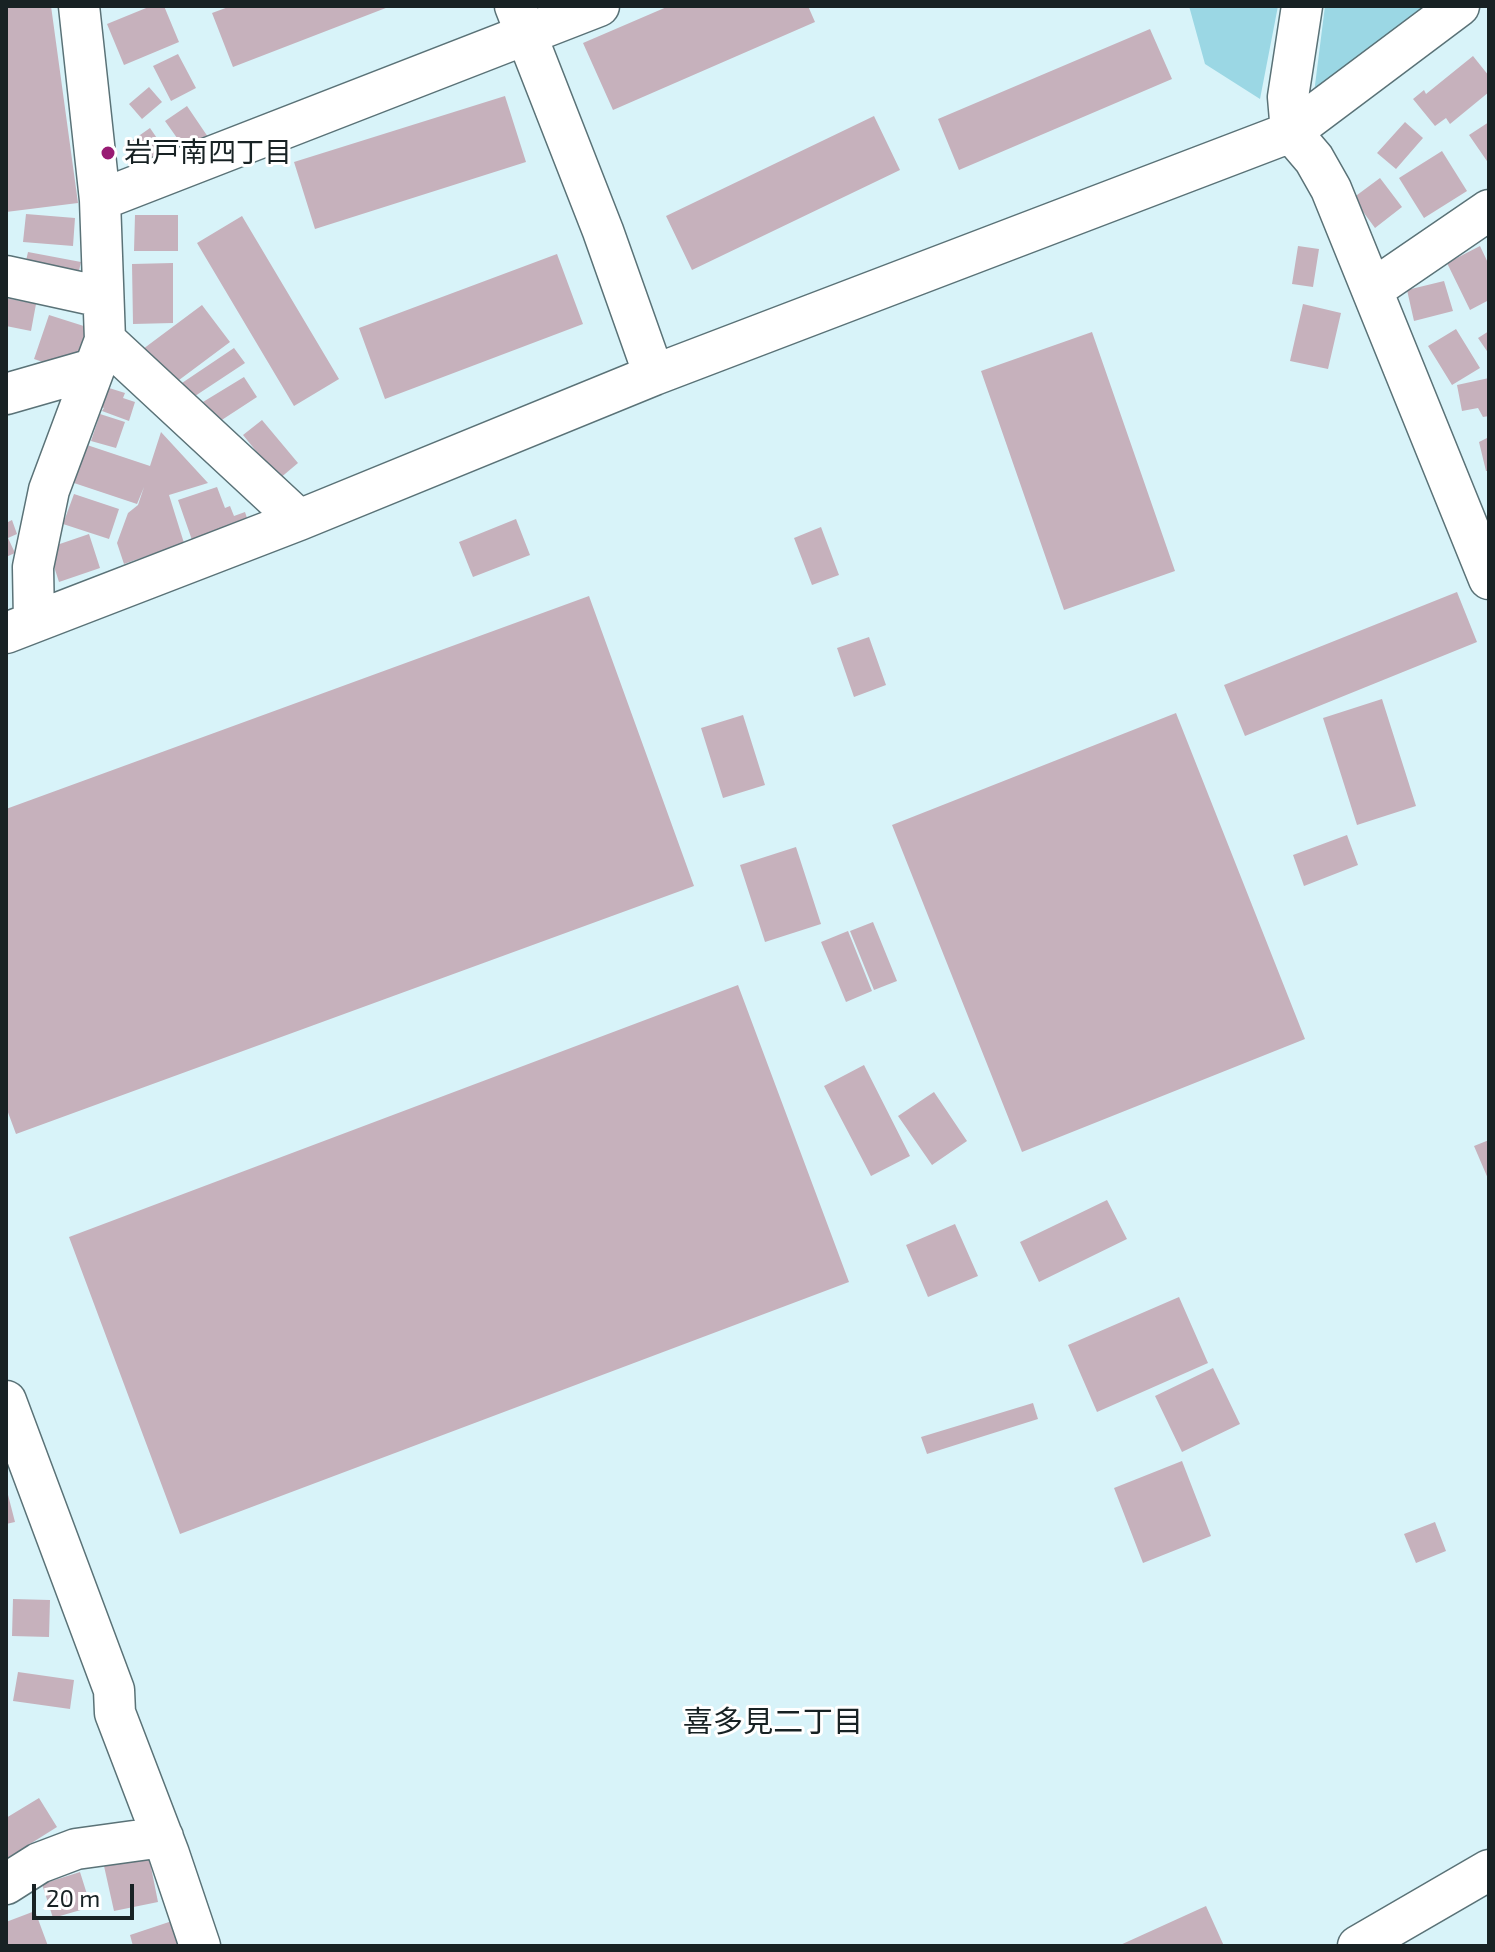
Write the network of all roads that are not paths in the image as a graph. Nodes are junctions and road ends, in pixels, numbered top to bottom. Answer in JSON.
{"nodes":[{"id":1,"x":79,"y":6,"type":"edge"},
{"id":2,"x":599,"y":6,"type":"edge"},
{"id":3,"x":1302,"y":6,"type":"edge"},
{"id":4,"x":1459,"y":6,"type":"edge"},
{"id":5,"x":521,"y":22,"type":"edge"},
{"id":6,"x":1291,"y":132,"type":"junction"},
{"id":7,"x":100,"y":200,"type":"junction"},
{"id":8,"x":1489,"y":210,"type":"edge"},
{"id":9,"x":6,"y":276,"type":"edge"},
{"id":10,"x":1372,"y":290,"type":"junction"},
{"id":11,"x":102,"y":297,"type":"junction"},
{"id":12,"x":99,"y":355,"type":"junction"},
{"id":13,"x":654,"y":375,"type":"junction"},
{"id":14,"x":6,"y":394,"type":"edge"},
{"id":15,"x":299,"y":520,"type":"junction"},
{"id":16,"x":1489,"y":579,"type":"edge"},
{"id":17,"x":20,"y":627,"type":"edge"},
{"id":18,"x":6,"y":1401,"type":"edge"},
{"id":19,"x":163,"y":1837,"type":"junction"},
{"id":20,"x":1489,"y":1870,"type":"edge"},
{"id":21,"x":6,"y":1884,"type":"edge"},
{"id":22,"x":200,"y":1946,"type":"edge"},
{"id":23,"x":1358,"y":1946,"type":"edge"}],
"edges":[{"from":1,"to":7,"type":"street"},
{"from":2,"to":5,"type":"street"},
{"from":3,"to":6,"type":"street"},
{"from":4,"to":6,"type":"street"},
{"from":5,"to":7,"type":"street"},
{"from":5,"to":13,"type":"street"},
{"from":6,"to":10,"type":"street"},
{"from":6,"to":13,"type":"street"},
{"from":7,"to":11,"type":"street"},
{"from":8,"to":10,"type":"street"},
{"from":9,"to":11,"type":"street"},
{"from":10,"to":16,"type":"street"},
{"from":11,"to":12,"type":"street"},
{"from":12,"to":14,"type":"street"},
{"from":12,"to":15,"type":"street"},
{"from":12,"to":17,"type":"street"},
{"from":13,"to":15,"type":"street"},
{"from":15,"to":17,"type":"street"},
{"from":18,"to":19,"type":"street"},
{"from":19,"to":21,"type":"street"},
{"from":19,"to":22,"type":"street"},
{"from":20,"to":23,"type":"street"}]}
